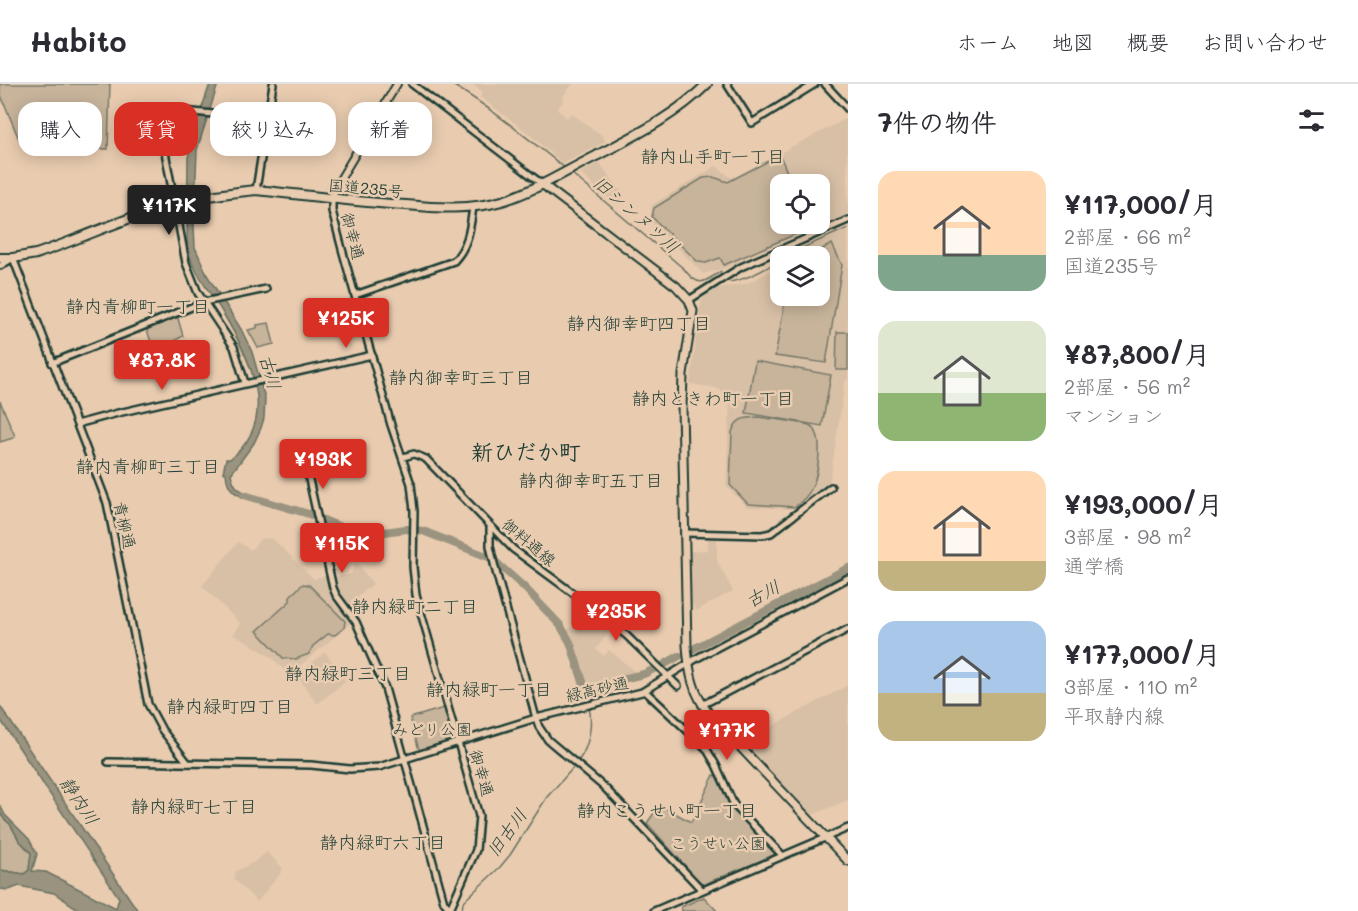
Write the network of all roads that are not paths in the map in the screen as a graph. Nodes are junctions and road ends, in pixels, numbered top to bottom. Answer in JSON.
{"nodes":[{"id":1,"x":273,"y":84,"type":"edge"},
{"id":2,"x":397,"y":84,"type":"edge"},
{"id":3,"x":412,"y":84,"type":"edge"},
{"id":4,"x":707,"y":84,"type":"edge"},
{"id":5,"x":727,"y":84,"type":"edge"},
{"id":6,"x":815,"y":84,"type":"edge"},
{"id":7,"x":825,"y":84,"type":"edge"},
{"id":8,"x":848,"y":109,"type":"edge"},
{"id":9,"x":210,"y":114,"type":"edge"},
{"id":10,"x":542,"y":184,"type":"junction"},
{"id":11,"x":256,"y":190,"type":"junction"},
{"id":12,"x":332,"y":199,"type":"junction"},
{"id":13,"x":174,"y":204,"type":"junction"},
{"id":14,"x":472,"y":207,"type":"junction"},
{"id":15,"x":848,"y":220,"type":"edge"},
{"id":16,"x":0,"y":258,"type":"edge"},
{"id":17,"x":13,"y":258,"type":"junction"},
{"id":18,"x":0,"y":266,"type":"edge"},
{"id":19,"x":266,"y":289,"type":"dead end"},
{"id":20,"x":355,"y":295,"type":"junction"},
{"id":21,"x":689,"y":300,"type":"junction"},
{"id":22,"x":206,"y":301,"type":"junction"},
{"id":23,"x":372,"y":355,"type":"junction"},
{"id":24,"x":52,"y":363,"type":"junction"},
{"id":25,"x":247,"y":383,"type":"junction"},
{"id":26,"x":77,"y":424,"type":"junction"},
{"id":27,"x":402,"y":457,"type":"junction"},
{"id":28,"x":308,"y":474,"type":"dead end"},
{"id":29,"x":831,"y":487,"type":"dead end"},
{"id":30,"x":490,"y":528,"type":"junction"},
{"id":31,"x":684,"y":533,"type":"junction"},
{"id":32,"x":848,"y":578,"type":"edge"},
{"id":33,"x":848,"y":629,"type":"edge"},
{"id":34,"x":688,"y":664,"type":"junction"},
{"id":35,"x":669,"y":677,"type":"junction"},
{"id":36,"x":678,"y":686,"type":"dead end"},
{"id":37,"x":645,"y":691,"type":"junction"},
{"id":38,"x":702,"y":705,"type":"junction"},
{"id":39,"x":536,"y":718,"type":"junction"},
{"id":40,"x":459,"y":743,"type":"junction"},
{"id":41,"x":406,"y":759,"type":"junction"},
{"id":42,"x":108,"y":762,"type":"dead end"},
{"id":43,"x":188,"y":763,"type":"junction"},
{"id":44,"x":848,"y":828,"type":"edge"},
{"id":45,"x":826,"y":837,"type":"junction"},
{"id":46,"x":782,"y":855,"type":"junction"},
{"id":47,"x":848,"y":861,"type":"edge"},
{"id":48,"x":702,"y":890,"type":"junction"},
{"id":49,"x":450,"y":910,"type":"edge"},
{"id":50,"x":654,"y":911,"type":"edge"}],
"edges":[{"from":1,"to":11,"type":"street"},
{"from":2,"to":12,"type":"main road"},
{"from":3,"to":10,"type":"street"},
{"from":4,"to":10,"type":"highway","name":"国道235号"},
{"from":5,"to":6,"type":"street"},
{"from":7,"to":8,"type":"street"},
{"from":9,"to":13,"type":"street"},
{"from":10,"to":14,"type":"highway","name":"国道235号"},
{"from":10,"to":21,"type":"main road"},
{"from":11,"to":12,"type":"highway","name":"国道235号"},
{"from":11,"to":13,"type":"highway","name":"国道235号"},
{"from":12,"to":14,"type":"highway","name":"国道235号"},
{"from":12,"to":20,"type":"street","name":"御幸通"},
{"from":13,"to":17,"type":"highway","name":"国道235号"},
{"from":13,"to":22,"type":"street"},
{"from":14,"to":20,"type":"street"},
{"from":15,"to":21,"type":"street"},
{"from":16,"to":17,"type":"highway","name":"国道235号"},
{"from":17,"to":18,"type":"street"},
{"from":17,"to":24,"type":"street","name":"青柳通"},
{"from":19,"to":22,"type":"street"},
{"from":20,"to":23,"type":"street","name":"御幸通"},
{"from":21,"to":31,"type":"main road"},
{"from":22,"to":24,"type":"street"},
{"from":22,"to":25,"type":"street"},
{"from":23,"to":25,"type":"street"},
{"from":23,"to":27,"type":"street","name":"御幸通"},
{"from":24,"to":26,"type":"street","name":"青柳通"},
{"from":25,"to":26,"type":"street"},
{"from":26,"to":43,"type":"street","name":"青柳通"},
{"from":27,"to":30,"type":"street","name":"御料通線"},
{"from":27,"to":40,"type":"street","name":"御幸通"},
{"from":28,"to":41,"type":"street"},
{"from":29,"to":31,"type":"street"},
{"from":30,"to":35,"type":"street","name":"御料通線"},
{"from":30,"to":39,"type":"street"},
{"from":31,"to":34,"type":"main road"},
{"from":32,"to":34,"type":"street","name":"緑高砂通"},
{"from":33,"to":38,"type":"street"},
{"from":34,"to":35,"type":"street","name":"緑高砂通"},
{"from":34,"to":38,"type":"main road"},
{"from":35,"to":36,"type":"street","name":"御料通線"},
{"from":35,"to":37,"type":"street","name":"緑高砂通"},
{"from":37,"to":39,"type":"street","name":"緑高砂通"},
{"from":37,"to":46,"type":"street"},
{"from":38,"to":45,"type":"main road"},
{"from":39,"to":40,"type":"street","name":"緑高砂通"},
{"from":39,"to":48,"type":"street"},
{"from":40,"to":41,"type":"street","name":"緑高砂通"},
{"from":40,"to":49,"type":"street","name":"御幸通"},
{"from":41,"to":43,"type":"street","name":"緑高砂通"},
{"from":41,"to":49,"type":"street"},
{"from":42,"to":43,"type":"street","name":"緑高砂通"},
{"from":44,"to":45,"type":"street"},
{"from":45,"to":46,"type":"street"},
{"from":45,"to":47,"type":"main road"},
{"from":46,"to":48,"type":"street"},
{"from":48,"to":50,"type":"street"}]}
